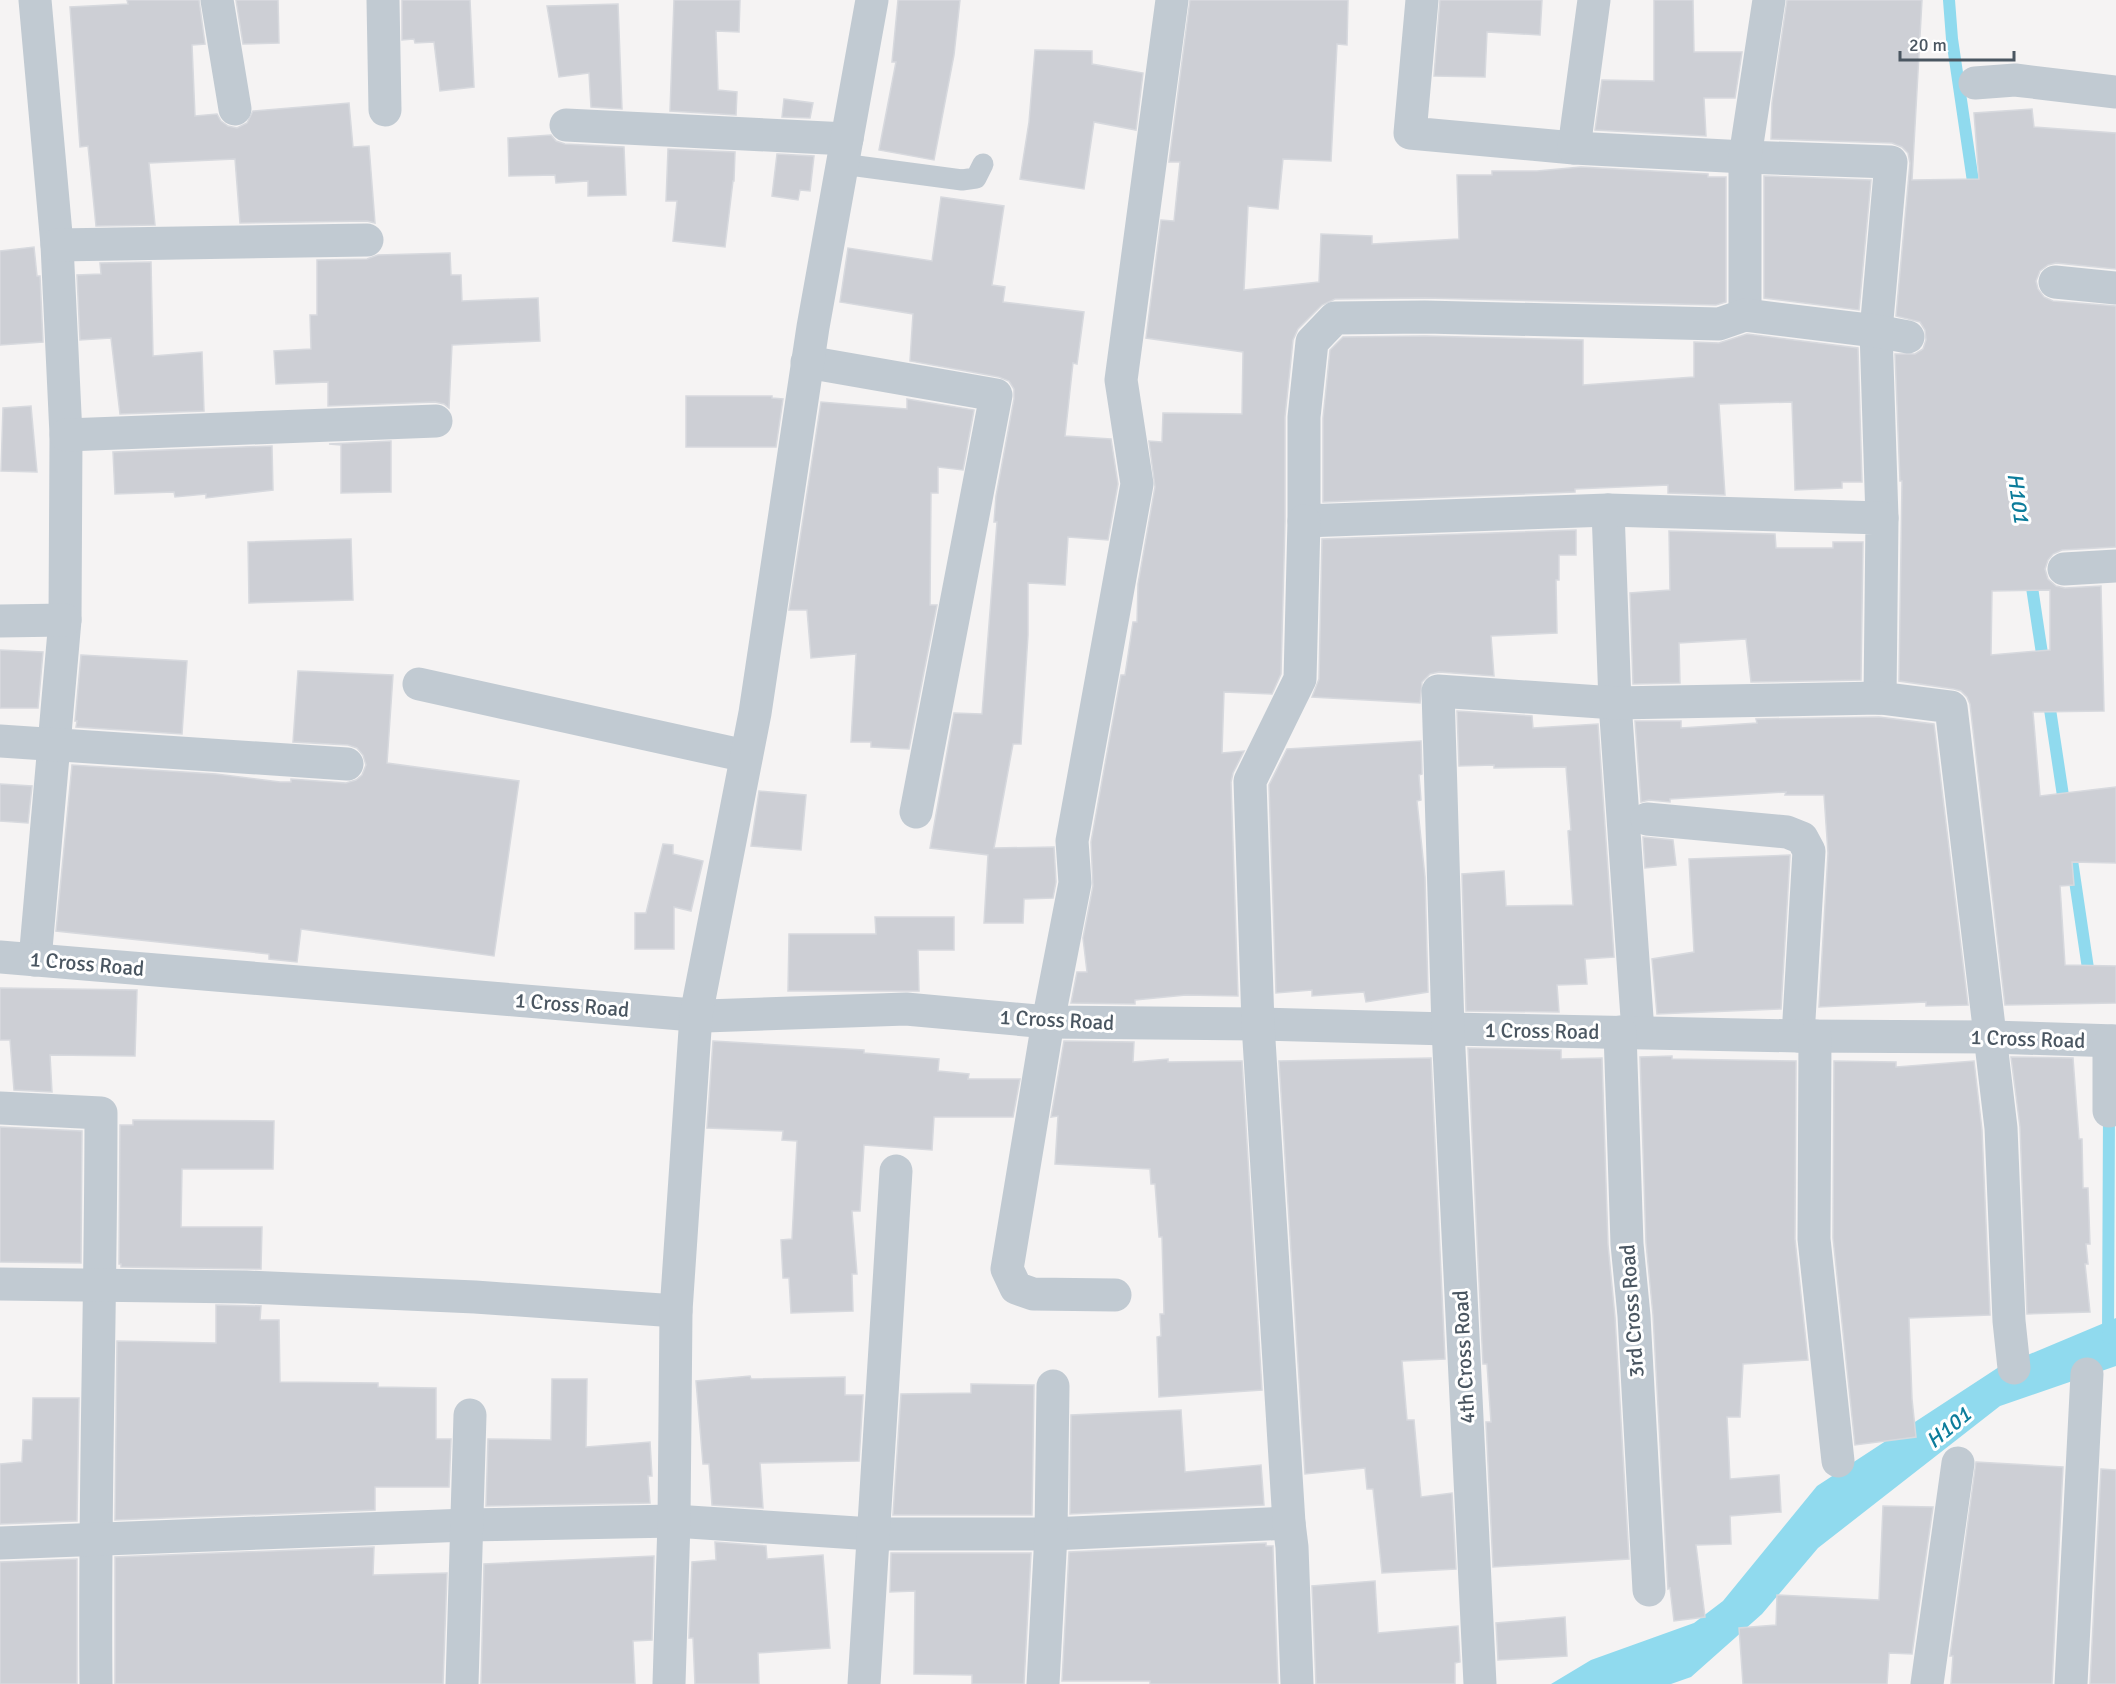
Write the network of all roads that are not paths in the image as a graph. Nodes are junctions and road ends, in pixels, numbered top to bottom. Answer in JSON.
{"nodes":[{"id":1,"x":217,"y":0,"type":"edge"},
{"id":2,"x":383,"y":0,"type":"edge"},
{"id":3,"x":872,"y":0,"type":"edge"},
{"id":4,"x":1172,"y":0,"type":"edge"},
{"id":5,"x":1422,"y":0,"type":"edge"},
{"id":6,"x":1594,"y":0,"type":"edge"},
{"id":7,"x":1768,"y":0,"type":"edge"},
{"id":8,"x":42,"y":1,"type":"edge"},
{"id":9,"x":1975,"y":83,"type":"dead end"},
{"id":10,"x":2116,"y":92,"type":"edge"},
{"id":11,"x":235,"y":109,"type":"dead end"},
{"id":12,"x":385,"y":110,"type":"dead end"},
{"id":13,"x":566,"y":125,"type":"dead end"},
{"id":14,"x":1574,"y":147,"type":"junction"},
{"id":15,"x":845,"y":152,"type":"junction"},
{"id":16,"x":1745,"y":157,"type":"junction"},
{"id":17,"x":983,"y":164,"type":"dead end"},
{"id":18,"x":367,"y":240,"type":"dead end"},
{"id":19,"x":57,"y":245,"type":"junction"},
{"id":20,"x":2055,"y":282,"type":"dead end"},
{"id":21,"x":2116,"y":288,"type":"edge"},
{"id":22,"x":1745,"y":315,"type":"junction"},
{"id":23,"x":1876,"y":331,"type":"junction"},
{"id":24,"x":1908,"y":338,"type":"dead end"},
{"id":25,"x":807,"y":362,"type":"junction"},
{"id":26,"x":436,"y":421,"type":"dead end"},
{"id":27,"x":66,"y":435,"type":"junction"},
{"id":28,"x":1608,"y":510,"type":"junction"},
{"id":29,"x":1882,"y":518,"type":"junction"},
{"id":30,"x":1305,"y":521,"type":"junction"},
{"id":31,"x":2116,"y":566,"type":"edge"},
{"id":32,"x":2064,"y":569,"type":"dead end"},
{"id":33,"x":65,"y":620,"type":"junction"},
{"id":34,"x":0,"y":621,"type":"edge"},
{"id":35,"x":419,"y":684,"type":"dead end"},
{"id":36,"x":1880,"y":698,"type":"junction"},
{"id":37,"x":1615,"y":703,"type":"junction"},
{"id":38,"x":0,"y":741,"type":"edge"},
{"id":39,"x":56,"y":744,"type":"junction"},
{"id":40,"x":746,"y":756,"type":"junction"},
{"id":41,"x":347,"y":764,"type":"dead end"},
{"id":42,"x":916,"y":812,"type":"dead end"},
{"id":43,"x":1647,"y":819,"type":"dead end"},
{"id":44,"x":0,"y":957,"type":"edge"},
{"id":45,"x":35,"y":960,"type":"junction"},
{"id":46,"x":696,"y":1015,"type":"junction"},
{"id":47,"x":1048,"y":1022,"type":"junction"},
{"id":48,"x":1258,"y":1024,"type":"junction"},
{"id":49,"x":1448,"y":1029,"type":"junction"},
{"id":50,"x":1629,"y":1032,"type":"junction"},
{"id":51,"x":1806,"y":1036,"type":"junction"},
{"id":52,"x":1991,"y":1037,"type":"junction"},
{"id":53,"x":2114,"y":1041,"type":"edge"},
{"id":54,"x":0,"y":1108,"type":"edge"},
{"id":55,"x":2109,"y":1111,"type":"dead end"},
{"id":56,"x":896,"y":1171,"type":"dead end"},
{"id":57,"x":0,"y":1284,"type":"edge"},
{"id":58,"x":101,"y":1285,"type":"junction"},
{"id":59,"x":1115,"y":1295,"type":"dead end"},
{"id":60,"x":676,"y":1311,"type":"junction"},
{"id":61,"x":2014,"y":1368,"type":"dead end"},
{"id":62,"x":2087,"y":1374,"type":"dead end"},
{"id":63,"x":1053,"y":1386,"type":"dead end"},
{"id":64,"x":470,"y":1415,"type":"dead end"},
{"id":65,"x":1838,"y":1461,"type":"dead end"},
{"id":66,"x":1958,"y":1463,"type":"dead end"},
{"id":67,"x":674,"y":1521,"type":"junction"},
{"id":68,"x":1288,"y":1523,"type":"junction"},
{"id":69,"x":467,"y":1526,"type":"junction"},
{"id":70,"x":872,"y":1534,"type":"junction"},
{"id":71,"x":1051,"y":1534,"type":"junction"},
{"id":72,"x":95,"y":1540,"type":"junction"},
{"id":73,"x":0,"y":1543,"type":"edge"},
{"id":74,"x":1650,"y":1590,"type":"dead end"},
{"id":75,"x":96,"y":1684,"type":"edge"},
{"id":76,"x":462,"y":1684,"type":"edge"},
{"id":77,"x":669,"y":1684,"type":"edge"},
{"id":78,"x":864,"y":1684,"type":"edge"},
{"id":79,"x":1043,"y":1684,"type":"edge"},
{"id":80,"x":1298,"y":1684,"type":"edge"},
{"id":81,"x":1480,"y":1684,"type":"edge"},
{"id":82,"x":1927,"y":1684,"type":"edge"},
{"id":83,"x":2071,"y":1684,"type":"edge"}],
"edges":[{"from":1,"to":11,"type":"street"},
{"from":2,"to":12,"type":"street"},
{"from":3,"to":15,"type":"street"},
{"from":4,"to":47,"type":"street"},
{"from":5,"to":14,"type":"street"},
{"from":6,"to":14,"type":"street"},
{"from":7,"to":16,"type":"street"},
{"from":8,"to":19,"type":"street"},
{"from":9,"to":10,"type":"street"},
{"from":13,"to":15,"type":"street"},
{"from":14,"to":16,"type":"street"},
{"from":15,"to":17,"type":"lane"},
{"from":15,"to":25,"type":"street"},
{"from":16,"to":22,"type":"street"},
{"from":16,"to":23,"type":"street"},
{"from":18,"to":19,"type":"street"},
{"from":19,"to":27,"type":"street"},
{"from":20,"to":21,"type":"street"},
{"from":22,"to":23,"type":"street"},
{"from":22,"to":30,"type":"street"},
{"from":23,"to":24,"type":"street"},
{"from":23,"to":29,"type":"street"},
{"from":25,"to":40,"type":"street"},
{"from":25,"to":42,"type":"street"},
{"from":26,"to":27,"type":"street"},
{"from":27,"to":33,"type":"street"},
{"from":28,"to":29,"type":"street"},
{"from":28,"to":30,"type":"street"},
{"from":28,"to":37,"type":"street","name":"3rd Cross Road"},
{"from":29,"to":36,"type":"street"},
{"from":30,"to":48,"type":"street"},
{"from":31,"to":32,"type":"street"},
{"from":33,"to":34,"type":"street"},
{"from":33,"to":39,"type":"street"},
{"from":35,"to":40,"type":"street"},
{"from":36,"to":37,"type":"street"},
{"from":36,"to":52,"type":"street"},
{"from":37,"to":49,"type":"street","name":"4th Cross Road"},
{"from":37,"to":50,"type":"street","name":"3rd Cross Road"},
{"from":38,"to":39,"type":"street"},
{"from":39,"to":41,"type":"street"},
{"from":39,"to":45,"type":"street"},
{"from":40,"to":46,"type":"street"},
{"from":43,"to":51,"type":"street"},
{"from":44,"to":45,"type":"street","name":"1 Cross Road"},
{"from":45,"to":46,"type":"street","name":"1 Cross Road"},
{"from":46,"to":47,"type":"street","name":"1 Cross Road"},
{"from":46,"to":60,"type":"street"},
{"from":47,"to":48,"type":"street","name":"1 Cross Road"},
{"from":47,"to":59,"type":"street"},
{"from":48,"to":49,"type":"street","name":"1 Cross Road"},
{"from":48,"to":68,"type":"street"},
{"from":49,"to":50,"type":"street","name":"1 Cross Road"},
{"from":49,"to":81,"type":"street","name":"4th Cross Road"},
{"from":50,"to":51,"type":"street","name":"1 Cross Road"},
{"from":50,"to":74,"type":"street","name":"3rd Cross Road"},
{"from":51,"to":52,"type":"street","name":"1 Cross Road"},
{"from":51,"to":65,"type":"street"},
{"from":52,"to":53,"type":"street","name":"1 Cross Road"},
{"from":52,"to":61,"type":"street"},
{"from":53,"to":55,"type":"street"},
{"from":54,"to":58,"type":"street"},
{"from":56,"to":70,"type":"street"},
{"from":57,"to":58,"type":"street"},
{"from":58,"to":60,"type":"street"},
{"from":58,"to":72,"type":"street"},
{"from":60,"to":67,"type":"street"},
{"from":62,"to":83,"type":"street"},
{"from":63,"to":71,"type":"street"},
{"from":64,"to":69,"type":"street"},
{"from":66,"to":82,"type":"street"},
{"from":67,"to":69,"type":"street"},
{"from":67,"to":70,"type":"street"},
{"from":67,"to":77,"type":"street"},
{"from":68,"to":71,"type":"street"},
{"from":68,"to":80,"type":"street"},
{"from":69,"to":72,"type":"street"},
{"from":69,"to":76,"type":"street"},
{"from":70,"to":71,"type":"street"},
{"from":70,"to":78,"type":"street"},
{"from":71,"to":79,"type":"street"},
{"from":72,"to":73,"type":"street"},
{"from":72,"to":75,"type":"street"}]}
